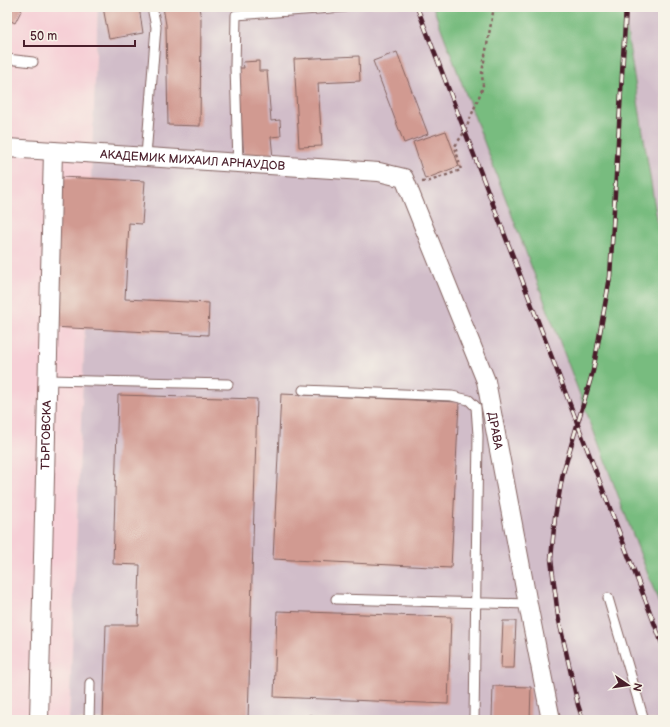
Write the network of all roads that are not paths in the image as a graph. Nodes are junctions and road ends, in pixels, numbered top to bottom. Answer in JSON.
{"nodes":[{"id":1,"x":152,"y":7,"type":"edge"},
{"id":2,"x":345,"y":7,"type":"edge"},
{"id":3,"x":235,"y":11,"type":"edge"},
{"id":4,"x":7,"y":59,"type":"edge"},
{"id":5,"x":33,"y":62,"type":"dead end"},
{"id":6,"x":7,"y":148,"type":"edge"},
{"id":7,"x":53,"y":151,"type":"junction"},
{"id":8,"x":146,"y":156,"type":"junction"},
{"id":9,"x":238,"y":162,"type":"junction"},
{"id":10,"x":406,"y":185,"type":"joint"},
{"id":11,"x":48,"y":380,"type":"junction"},
{"id":12,"x":228,"y":384,"type":"dead end"},
{"id":13,"x":303,"y":390,"type":"dead end"},
{"id":14,"x":608,"y":598,"type":"dead end"},
{"id":15,"x":336,"y":599,"type":"dead end"},
{"id":16,"x":476,"y":603,"type":"junction"},
{"id":17,"x":528,"y":604,"type":"junction"},
{"id":18,"x":90,"y":683,"type":"dead end"},
{"id":19,"x":40,"y":720,"type":"edge"},
{"id":20,"x":89,"y":720,"type":"edge"},
{"id":21,"x":474,"y":720,"type":"edge"},
{"id":22,"x":551,"y":720,"type":"edge"},
{"id":23,"x":644,"y":720,"type":"edge"}],
"edges":[{"from":1,"to":8,"type":"lane"},
{"from":2,"to":3,"type":"lane"},
{"from":3,"to":9,"type":"lane"},
{"from":4,"to":5,"type":"lane"},
{"from":6,"to":7,"type":"street","name":"АКАДЕМИК МИХАИЛ АРНАУДОВ"},
{"from":7,"to":8,"type":"street","name":"АКАДЕМИК МИХАИЛ АРНАУДОВ"},
{"from":7,"to":11,"type":"street","name":"ТЪРГОВСКА"},
{"from":8,"to":9,"type":"street","name":"АКАДЕМИК МИХАИЛ АРНАУДОВ"},
{"from":9,"to":10,"type":"street","name":"АКАДЕМИК МИХАИЛ АРНАУДОВ"},
{"from":10,"to":17,"type":"street","name":"ДРАВА"},
{"from":11,"to":12,"type":"lane"},
{"from":11,"to":19,"type":"street","name":"ТЪРГОВСКА"},
{"from":13,"to":16,"type":"lane"},
{"from":14,"to":23,"type":"lane"},
{"from":15,"to":16,"type":"lane"},
{"from":16,"to":17,"type":"lane"},
{"from":16,"to":21,"type":"lane"},
{"from":17,"to":22,"type":"street","name":"ДРАВА"},
{"from":18,"to":20,"type":"lane"}]}
